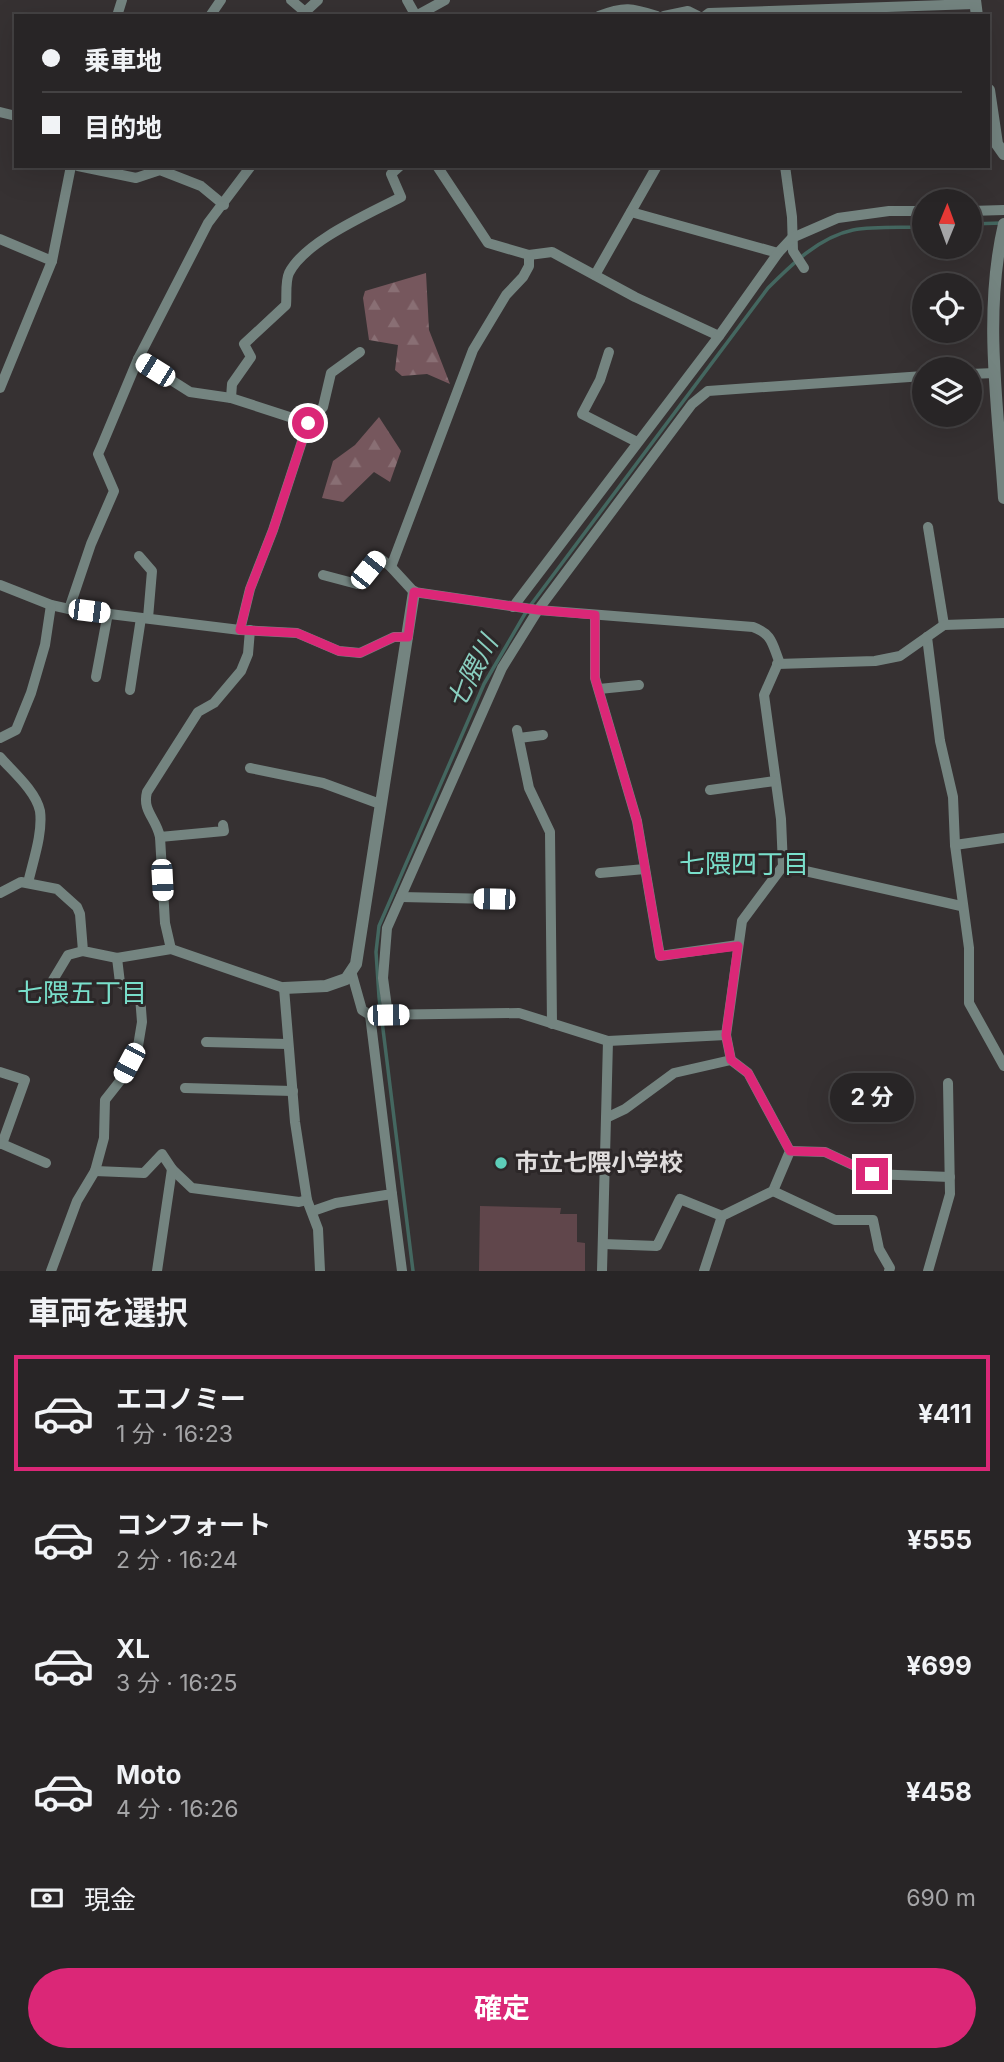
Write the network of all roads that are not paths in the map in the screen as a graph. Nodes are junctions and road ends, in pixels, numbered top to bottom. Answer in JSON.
{"nodes":[{"id":1,"x":291,"y":0,"type":"edge"},
{"id":2,"x":318,"y":0,"type":"edge"},
{"id":3,"x":445,"y":0,"type":"edge"},
{"id":4,"x":768,"y":0,"type":"edge"},
{"id":5,"x":841,"y":5,"type":"edge"},
{"id":6,"x":976,"y":6,"type":"edge"},
{"id":7,"x":420,"y":14,"type":"edge"},
{"id":8,"x":604,"y":14,"type":"edge"},
{"id":9,"x":650,"y":14,"type":"edge"},
{"id":10,"x":671,"y":14,"type":"edge"},
{"id":11,"x":694,"y":14,"type":"edge"},
{"id":12,"x":708,"y":14,"type":"edge"},
{"id":13,"x":763,"y":14,"type":"edge"},
{"id":14,"x":990,"y":97,"type":"edge"},
{"id":15,"x":1004,"y":154,"type":"edge"},
{"id":16,"x":71,"y":168,"type":"edge"},
{"id":17,"x":88,"y":168,"type":"edge"},
{"id":18,"x":250,"y":168,"type":"edge"},
{"id":19,"x":398,"y":168,"type":"edge"},
{"id":20,"x":438,"y":168,"type":"edge"},
{"id":21,"x":656,"y":168,"type":"edge"},
{"id":22,"x":785,"y":168,"type":"edge"},
{"id":23,"x":224,"y":205,"type":"junction"},
{"id":24,"x":1004,"y":209,"type":"edge"},
{"id":25,"x":982,"y":210,"type":"edge"},
{"id":26,"x":912,"y":211,"type":"edge"},
{"id":27,"x":631,"y":212,"type":"junction"},
{"id":28,"x":1003,"y":226,"type":"edge"},
{"id":29,"x":792,"y":238,"type":"junction"},
{"id":30,"x":0,"y":239,"type":"edge"},
{"id":31,"x":778,"y":253,"type":"junction"},
{"id":32,"x":529,"y":255,"type":"junction"},
{"id":33,"x":52,"y":261,"type":"junction"},
{"id":34,"x":804,"y":268,"type":"dead end"},
{"id":35,"x":595,"y":275,"type":"junction"},
{"id":36,"x":719,"y":336,"type":"junction"},
{"id":37,"x":360,"y":352,"type":"dead end"},
{"id":38,"x":608,"y":352,"type":"dead end"},
{"id":39,"x":138,"y":359,"type":"junction"},
{"id":40,"x":995,"y":373,"type":"junction"},
{"id":41,"x":982,"y":374,"type":"edge"},
{"id":42,"x":912,"y":377,"type":"edge"},
{"id":43,"x":0,"y":388,"type":"edge"},
{"id":44,"x":674,"y":394,"type":"junction"},
{"id":45,"x":231,"y":398,"type":"junction"},
{"id":46,"x":692,"y":404,"type":"junction"},
{"id":47,"x":1001,"y":407,"type":"edge"},
{"id":48,"x":308,"y":423,"type":"junction"},
{"id":49,"x":633,"y":447,"type":"junction"},
{"id":50,"x":649,"y":463,"type":"junction"},
{"id":51,"x":1004,"y":498,"type":"edge"},
{"id":52,"x":928,"y":527,"type":"dead end"},
{"id":53,"x":139,"y":556,"type":"dead end"},
{"id":54,"x":391,"y":567,"type":"junction"},
{"id":55,"x":323,"y":575,"type":"dead end"},
{"id":56,"x":0,"y":586,"type":"edge"},
{"id":57,"x":414,"y":592,"type":"junction"},
{"id":58,"x":51,"y":605,"type":"junction"},
{"id":59,"x":516,"y":607,"type":"junction"},
{"id":60,"x":69,"y":609,"type":"junction"},
{"id":61,"x":538,"y":610,"type":"junction"},
{"id":62,"x":108,"y":614,"type":"junction"},
{"id":63,"x":595,"y":615,"type":"junction"},
{"id":64,"x":145,"y":618,"type":"junction"},
{"id":65,"x":1004,"y":623,"type":"edge"},
{"id":66,"x":944,"y":625,"type":"junction"},
{"id":67,"x":245,"y":630,"type":"junction"},
{"id":68,"x":408,"y":637,"type":"junction"},
{"id":69,"x":927,"y":637,"type":"junction"},
{"id":70,"x":778,"y":664,"type":"junction"},
{"id":71,"x":96,"y":677,"type":"dead end"},
{"id":72,"x":639,"y":685,"type":"dead end"},
{"id":73,"x":130,"y":690,"type":"dead end"},
{"id":74,"x":598,"y":690,"type":"junction"},
{"id":75,"x":543,"y":735,"type":"dead end"},
{"id":76,"x":0,"y":738,"type":"edge"},
{"id":77,"x":0,"y":757,"type":"edge"},
{"id":78,"x":250,"y":768,"type":"dead end"},
{"id":79,"x":775,"y":781,"type":"junction"},
{"id":80,"x":710,"y":790,"type":"dead end"},
{"id":81,"x":380,"y":804,"type":"junction"},
{"id":82,"x":223,"y":825,"type":"dead end"},
{"id":83,"x":160,"y":837,"type":"junction"},
{"id":84,"x":1004,"y":838,"type":"edge"},
{"id":85,"x":955,"y":845,"type":"junction"},
{"id":86,"x":783,"y":866,"type":"junction"},
{"id":87,"x":645,"y":869,"type":"junction"},
{"id":88,"x":600,"y":873,"type":"dead end"},
{"id":89,"x":28,"y":883,"type":"junction"},
{"id":90,"x":0,"y":892,"type":"edge"},
{"id":91,"x":401,"y":897,"type":"junction"},
{"id":92,"x":494,"y":899,"type":"dead end"},
{"id":93,"x":961,"y":906,"type":"junction"},
{"id":94,"x":738,"y":946,"type":"junction"},
{"id":95,"x":172,"y":949,"type":"junction"},
{"id":96,"x":83,"y":951,"type":"junction"},
{"id":97,"x":117,"y":958,"type":"junction"},
{"id":98,"x":351,"y":971,"type":"junction"},
{"id":99,"x":50,"y":985,"type":"dead end"},
{"id":100,"x":284,"y":988,"type":"junction"},
{"id":101,"x":370,"y":1015,"type":"junction"},
{"id":102,"x":388,"y":1015,"type":"junction"},
{"id":103,"x":552,"y":1024,"type":"junction"},
{"id":104,"x":726,"y":1035,"type":"junction"},
{"id":105,"x":608,"y":1041,"type":"junction"},
{"id":106,"x":206,"y":1042,"type":"dead end"},
{"id":107,"x":288,"y":1044,"type":"junction"},
{"id":108,"x":731,"y":1060,"type":"junction"},
{"id":109,"x":1004,"y":1066,"type":"edge"},
{"id":110,"x":0,"y":1072,"type":"edge"},
{"id":111,"x":948,"y":1083,"type":"dead end"},
{"id":112,"x":185,"y":1088,"type":"dead end"},
{"id":113,"x":293,"y":1091,"type":"junction"},
{"id":114,"x":606,"y":1118,"type":"junction"},
{"id":115,"x":1,"y":1144,"type":"edge"},
{"id":116,"x":790,"y":1151,"type":"junction"},
{"id":117,"x":46,"y":1163,"type":"dead end"},
{"id":118,"x":172,"y":1169,"type":"junction"},
{"id":119,"x":95,"y":1171,"type":"junction"},
{"id":120,"x":950,"y":1177,"type":"junction"},
{"id":121,"x":773,"y":1191,"type":"junction"},
{"id":122,"x":393,"y":1194,"type":"junction"},
{"id":123,"x":307,"y":1200,"type":"junction"},
{"id":124,"x":313,"y":1211,"type":"junction"},
{"id":125,"x":722,"y":1216,"type":"junction"},
{"id":126,"x":603,"y":1244,"type":"junction"},
{"id":127,"x":51,"y":1271,"type":"edge"},
{"id":128,"x":157,"y":1271,"type":"edge"},
{"id":129,"x":320,"y":1271,"type":"edge"},
{"id":130,"x":402,"y":1271,"type":"edge"},
{"id":131,"x":602,"y":1271,"type":"edge"},
{"id":132,"x":704,"y":1271,"type":"edge"},
{"id":133,"x":889,"y":1271,"type":"edge"},
{"id":134,"x":928,"y":1271,"type":"edge"}],
"edges":[{"from":1,"to":2,"type":"street"},
{"from":3,"to":7,"type":"street"},
{"from":4,"to":13,"type":"street"},
{"from":5,"to":6,"type":"street"},
{"from":5,"to":13,"type":"street"},
{"from":8,"to":9,"type":"street"},
{"from":10,"to":11,"type":"street"},
{"from":12,"to":13,"type":"street"},
{"from":14,"to":15,"type":"street"},
{"from":16,"to":33,"type":"street"},
{"from":17,"to":23,"type":"street"},
{"from":18,"to":23,"type":"street"},
{"from":19,"to":45,"type":"street"},
{"from":20,"to":32,"type":"street"},
{"from":21,"to":27,"type":"street"},
{"from":22,"to":29,"type":"street"},
{"from":23,"to":39,"type":"street"},
{"from":24,"to":25,"type":"street"},
{"from":26,"to":29,"type":"street"},
{"from":27,"to":31,"type":"street"},
{"from":27,"to":35,"type":"street"},
{"from":28,"to":40,"type":"street"},
{"from":29,"to":31,"type":"street"},
{"from":29,"to":34,"type":"street"},
{"from":30,"to":33,"type":"street"},
{"from":31,"to":36,"type":"street"},
{"from":32,"to":35,"type":"street"},
{"from":32,"to":54,"type":"street"},
{"from":33,"to":43,"type":"street"},
{"from":35,"to":36,"type":"street"},
{"from":36,"to":44,"type":"street"},
{"from":37,"to":48,"type":"street"},
{"from":38,"to":49,"type":"street"},
{"from":39,"to":45,"type":"street"},
{"from":39,"to":60,"type":"street"},
{"from":40,"to":41,"type":"street"},
{"from":40,"to":47,"type":"street"},
{"from":42,"to":46,"type":"street"},
{"from":44,"to":46,"type":"street"},
{"from":44,"to":49,"type":"street"},
{"from":45,"to":48,"type":"street"},
{"from":46,"to":50,"type":"street"},
{"from":47,"to":51,"type":"street"},
{"from":48,"to":67,"type":"street"},
{"from":49,"to":50,"type":"street"},
{"from":49,"to":59,"type":"street"},
{"from":50,"to":61,"type":"street"},
{"from":52,"to":66,"type":"street"},
{"from":53,"to":64,"type":"street"},
{"from":54,"to":55,"type":"street"},
{"from":54,"to":57,"type":"street"},
{"from":56,"to":58,"type":"street"},
{"from":57,"to":59,"type":"street"},
{"from":57,"to":68,"type":"street"},
{"from":58,"to":60,"type":"street"},
{"from":58,"to":76,"type":"street"},
{"from":59,"to":61,"type":"street"},
{"from":60,"to":62,"type":"street"},
{"from":61,"to":63,"type":"street"},
{"from":61,"to":91,"type":"street"},
{"from":62,"to":64,"type":"street"},
{"from":62,"to":71,"type":"street"},
{"from":63,"to":70,"type":"street"},
{"from":63,"to":74,"type":"street"},
{"from":64,"to":67,"type":"street"},
{"from":64,"to":73,"type":"street"},
{"from":65,"to":66,"type":"street"},
{"from":66,"to":69,"type":"street"},
{"from":67,"to":68,"type":"street"},
{"from":67,"to":83,"type":"street"},
{"from":68,"to":81,"type":"street"},
{"from":69,"to":70,"type":"street"},
{"from":69,"to":85,"type":"street"},
{"from":70,"to":79,"type":"street"},
{"from":72,"to":74,"type":"street"},
{"from":74,"to":87,"type":"street"},
{"from":75,"to":103,"type":"street"},
{"from":77,"to":89,"type":"street"},
{"from":78,"to":81,"type":"street"},
{"from":79,"to":80,"type":"street"},
{"from":79,"to":86,"type":"street"},
{"from":81,"to":98,"type":"street"},
{"from":82,"to":83,"type":"street"},
{"from":83,"to":95,"type":"street"},
{"from":84,"to":85,"type":"street"},
{"from":85,"to":93,"type":"street"},
{"from":86,"to":93,"type":"street"},
{"from":86,"to":94,"type":"street"},
{"from":87,"to":88,"type":"street"},
{"from":87,"to":94,"type":"street"},
{"from":89,"to":90,"type":"street"},
{"from":89,"to":96,"type":"street"},
{"from":91,"to":92,"type":"street"},
{"from":91,"to":102,"type":"street"},
{"from":93,"to":109,"type":"street"},
{"from":94,"to":104,"type":"street"},
{"from":95,"to":97,"type":"street"},
{"from":95,"to":100,"type":"street"},
{"from":96,"to":97,"type":"street"},
{"from":96,"to":99,"type":"street"},
{"from":97,"to":119,"type":"street"},
{"from":98,"to":100,"type":"street"},
{"from":98,"to":101,"type":"street"},
{"from":100,"to":107,"type":"street"},
{"from":101,"to":102,"type":"street"},
{"from":101,"to":122,"type":"street"},
{"from":102,"to":103,"type":"street"},
{"from":103,"to":105,"type":"street"},
{"from":104,"to":105,"type":"street"},
{"from":104,"to":108,"type":"street"},
{"from":105,"to":114,"type":"street"},
{"from":106,"to":107,"type":"street"},
{"from":107,"to":113,"type":"street"},
{"from":108,"to":114,"type":"street"},
{"from":108,"to":116,"type":"street"},
{"from":110,"to":115,"type":"street"},
{"from":111,"to":120,"type":"street"},
{"from":112,"to":113,"type":"street"},
{"from":113,"to":123,"type":"street"},
{"from":114,"to":126,"type":"street"},
{"from":115,"to":117,"type":"street"},
{"from":116,"to":120,"type":"street"},
{"from":116,"to":121,"type":"street"},
{"from":118,"to":119,"type":"street"},
{"from":118,"to":123,"type":"street"},
{"from":118,"to":128,"type":"street"},
{"from":119,"to":127,"type":"street"},
{"from":120,"to":134,"type":"street"},
{"from":121,"to":125,"type":"street"},
{"from":121,"to":133,"type":"street"},
{"from":122,"to":124,"type":"street"},
{"from":122,"to":130,"type":"street"},
{"from":123,"to":124,"type":"street"},
{"from":124,"to":129,"type":"street"},
{"from":125,"to":126,"type":"street"},
{"from":125,"to":132,"type":"street"},
{"from":126,"to":131,"type":"street"}]}
